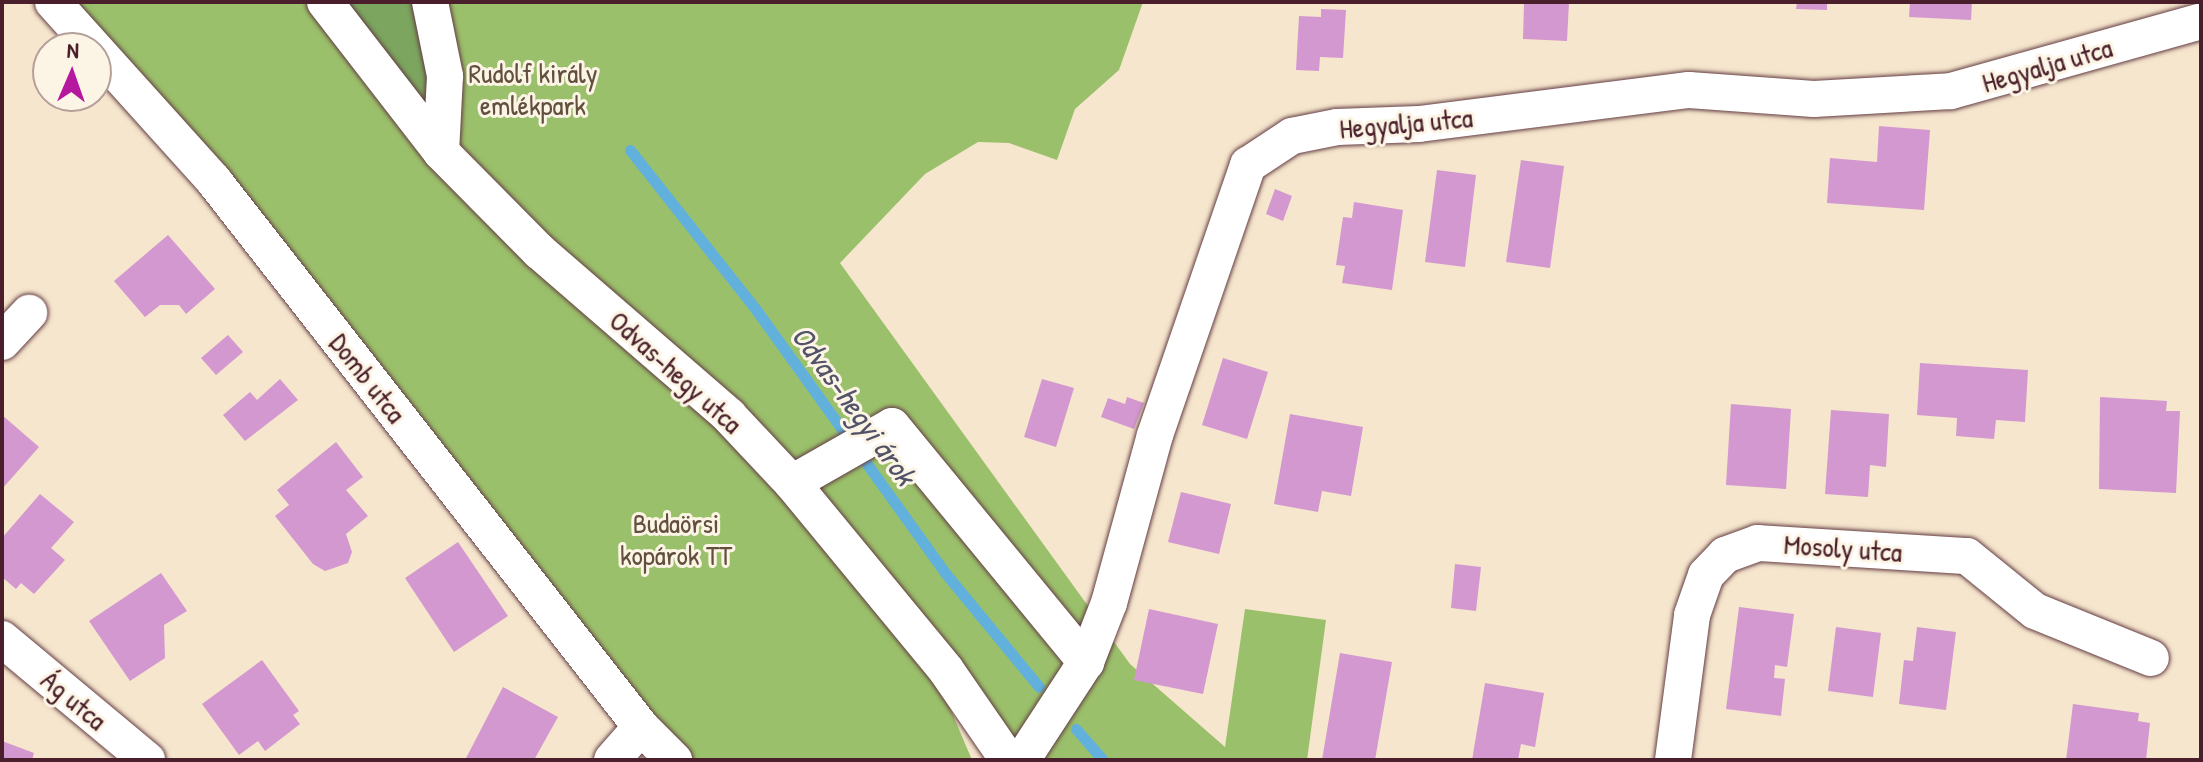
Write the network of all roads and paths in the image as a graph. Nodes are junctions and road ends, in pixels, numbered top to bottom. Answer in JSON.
{"nodes":[{"id":1,"x":53,"y":2,"type":"edge"},
{"id":2,"x":325,"y":2,"type":"edge"},
{"id":3,"x":430,"y":2,"type":"edge"},
{"id":4,"x":2201,"y":21,"type":"edge"},
{"id":5,"x":441,"y":152,"type":"junction"},
{"id":6,"x":29,"y":313,"type":"dead end"},
{"id":7,"x":2,"y":342,"type":"edge"},
{"id":8,"x":792,"y":483,"type":"junction"},
{"id":9,"x":2,"y":639,"type":"edge"},
{"id":10,"x":2151,"y":658,"type":"dead end"},
{"id":11,"x":1086,"y":662,"type":"junction"},
{"id":12,"x":641,"y":727,"type":"junction"},
{"id":13,"x":147,"y":760,"type":"edge"},
{"id":14,"x":612,"y":760,"type":"edge"},
{"id":15,"x":674,"y":760,"type":"edge"},
{"id":16,"x":1008,"y":760,"type":"edge"},
{"id":17,"x":1022,"y":760,"type":"edge"},
{"id":18,"x":1673,"y":760,"type":"edge"}],
"edges":[{"from":1,"to":12,"type":"street","name":"Domb utca"},
{"from":2,"to":5,"type":"street","name":"Odvas-hegy utca"},
{"from":3,"to":5,"type":"street"},
{"from":4,"to":11,"type":"street","name":"Hegyalja utca"},
{"from":5,"to":8,"type":"street","name":"Odvas-hegy utca"},
{"from":6,"to":7,"type":"street"},
{"from":8,"to":11,"type":"street"},
{"from":8,"to":16,"type":"street","name":"Odvas-hegy utca"},
{"from":9,"to":13,"type":"street","name":"Ág utca"},
{"from":10,"to":18,"type":"street","name":"Mosoly utca"},
{"from":11,"to":17,"type":"street","name":"Hegyalja utca"},
{"from":12,"to":14,"type":"street"},
{"from":12,"to":15,"type":"street","name":"Domb utca"}]}
